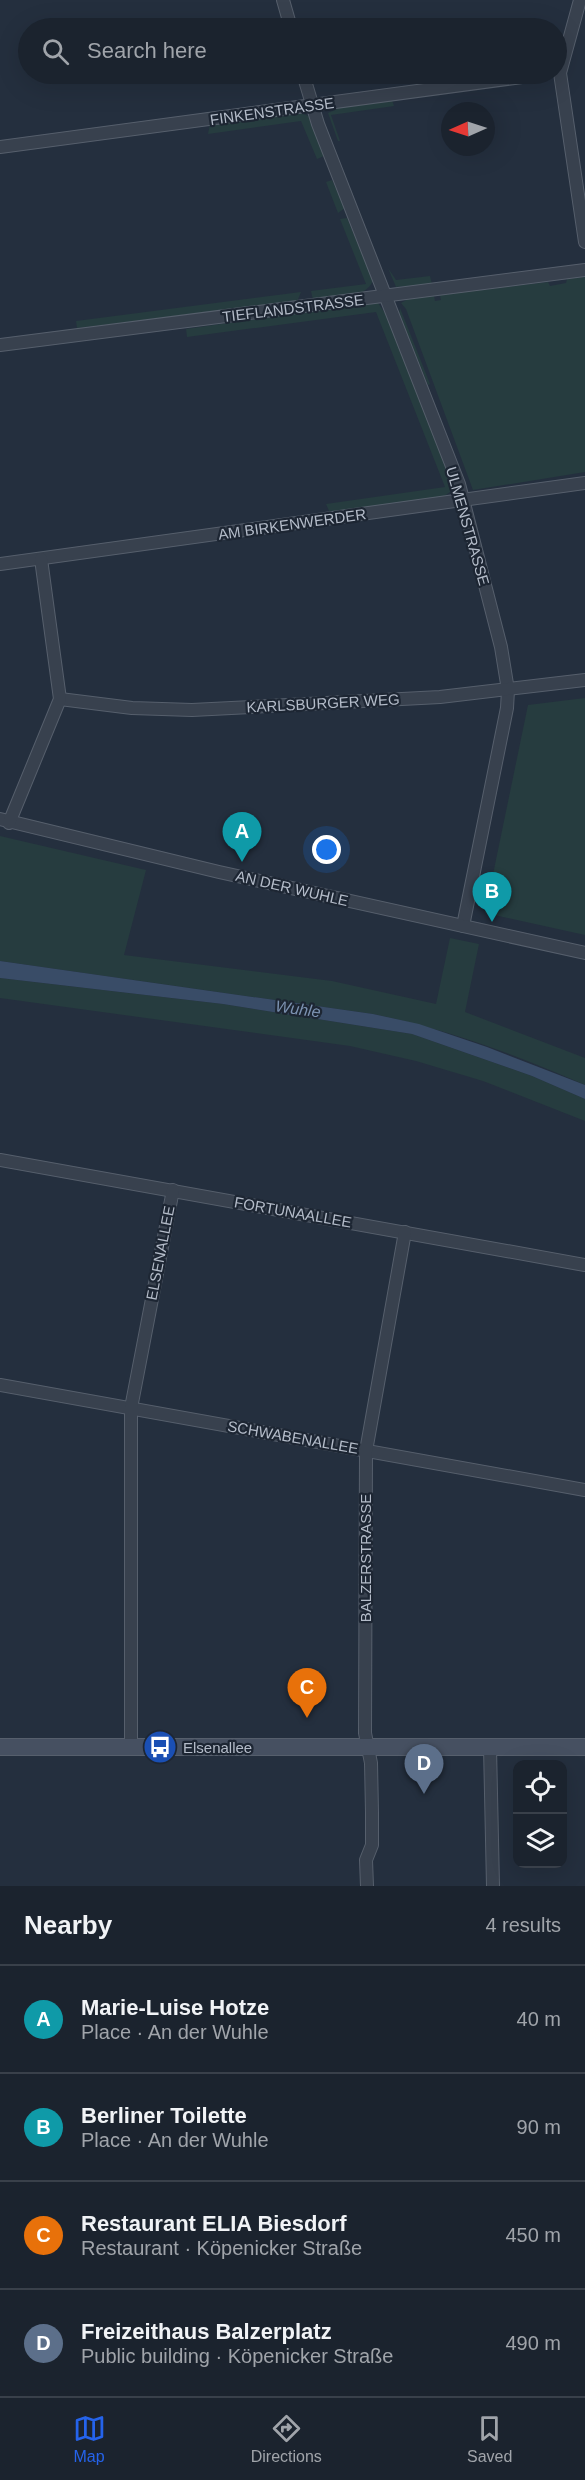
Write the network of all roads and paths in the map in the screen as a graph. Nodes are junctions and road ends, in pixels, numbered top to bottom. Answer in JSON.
{"nodes":[{"id":1,"x":283,"y":0,"type":"edge"},
{"id":2,"x":580,"y":0,"type":"edge"},
{"id":3,"x":288,"y":18,"type":"edge"},
{"id":4,"x":567,"y":43,"type":"edge"},
{"id":5,"x":306,"y":84,"type":"edge"},
{"id":6,"x":472,"y":84,"type":"edge"},
{"id":7,"x":560,"y":84,"type":"edge"},
{"id":8,"x":312,"y":106,"type":"junction"},
{"id":9,"x":0,"y":147,"type":"edge"},
{"id":10,"x":585,"y":242,"type":"edge"},
{"id":11,"x":585,"y":270,"type":"edge"},
{"id":12,"x":385,"y":296,"type":"junction"},
{"id":13,"x":0,"y":345,"type":"edge"},
{"id":14,"x":585,"y":483,"type":"edge"},
{"id":15,"x":462,"y":500,"type":"junction"},
{"id":16,"x":41,"y":559,"type":"junction"},
{"id":17,"x":0,"y":564,"type":"edge"},
{"id":18,"x":585,"y":680,"type":"edge"},
{"id":19,"x":508,"y":690,"type":"junction"},
{"id":20,"x":60,"y":699,"type":"junction"},
{"id":21,"x":5,"y":821,"type":"edge"},
{"id":22,"x":463,"y":926,"type":"junction"},
{"id":23,"x":585,"y":953,"type":"edge"},
{"id":24,"x":0,"y":1160,"type":"edge"},
{"id":25,"x":173,"y":1190,"type":"junction"},
{"id":26,"x":405,"y":1232,"type":"junction"},
{"id":27,"x":585,"y":1265,"type":"edge"},
{"id":28,"x":0,"y":1385,"type":"edge"},
{"id":29,"x":131,"y":1408,"type":"junction"},
{"id":30,"x":366,"y":1451,"type":"junction"},
{"id":31,"x":585,"y":1490,"type":"edge"},
{"id":32,"x":0,"y":1747,"type":"edge"},
{"id":33,"x":131,"y":1747,"type":"junction"},
{"id":34,"x":368,"y":1747,"type":"junction"},
{"id":35,"x":490,"y":1747,"type":"junction"},
{"id":36,"x":585,"y":1747,"type":"edge"},
{"id":37,"x":367,"y":1886,"type":"edge"},
{"id":38,"x":492,"y":1886,"type":"edge"}],
"edges":[{"from":1,"to":3,"type":"street"},
{"from":2,"to":4,"type":"street"},
{"from":5,"to":8,"type":"street","name":"ULMENSTRASSE"},
{"from":6,"to":8,"type":"street","name":"FINKENSTRASSE"},
{"from":7,"to":10,"type":"street"},
{"from":8,"to":9,"type":"street","name":"FINKENSTRASSE"},
{"from":8,"to":12,"type":"street","name":"ULMENSTRASSE"},
{"from":11,"to":12,"type":"street","name":"TIEFLANDSTRASSE"},
{"from":12,"to":13,"type":"street","name":"TIEFLANDSTRASSE"},
{"from":12,"to":15,"type":"street","name":"ULMENSTRASSE"},
{"from":14,"to":15,"type":"street","name":"AM BIRKENWERDER"},
{"from":15,"to":16,"type":"street","name":"AM BIRKENWERDER"},
{"from":15,"to":19,"type":"street","name":"ULMENSTRASSE"},
{"from":16,"to":17,"type":"street","name":"AM BIRKENWERDER"},
{"from":16,"to":20,"type":"street"},
{"from":18,"to":19,"type":"street","name":"KARLSBURGER WEG"},
{"from":19,"to":20,"type":"street","name":"KARLSBURGER WEG"},
{"from":19,"to":22,"type":"street","name":"ULMENSTRASSE"},
{"from":20,"to":21,"type":"street"},
{"from":21,"to":22,"type":"street","name":"AN DER WUHLE"},
{"from":22,"to":23,"type":"street","name":"AN DER WUHLE"},
{"from":24,"to":25,"type":"street","name":"FORTUNAALLEE"},
{"from":25,"to":26,"type":"street","name":"FORTUNAALLEE"},
{"from":25,"to":29,"type":"street","name":"ELSENALLEE"},
{"from":26,"to":27,"type":"street","name":"FORTUNAALLEE"},
{"from":26,"to":30,"type":"street","name":"BALZERSTRASSE"},
{"from":28,"to":29,"type":"street","name":"SCHWABENALLEE"},
{"from":29,"to":30,"type":"street","name":"SCHWABENALLEE"},
{"from":29,"to":33,"type":"street","name":"ELSENALLEE"},
{"from":30,"to":31,"type":"street","name":"SCHWABENALLEE"},
{"from":30,"to":34,"type":"street","name":"BALZERSTRASSE"},
{"from":32,"to":33,"type":"main road"},
{"from":33,"to":34,"type":"main road"},
{"from":34,"to":35,"type":"main road"},
{"from":34,"to":37,"type":"street","name":"BALZERSTRASSE"},
{"from":35,"to":36,"type":"main road"},
{"from":35,"to":38,"type":"street"}]}
